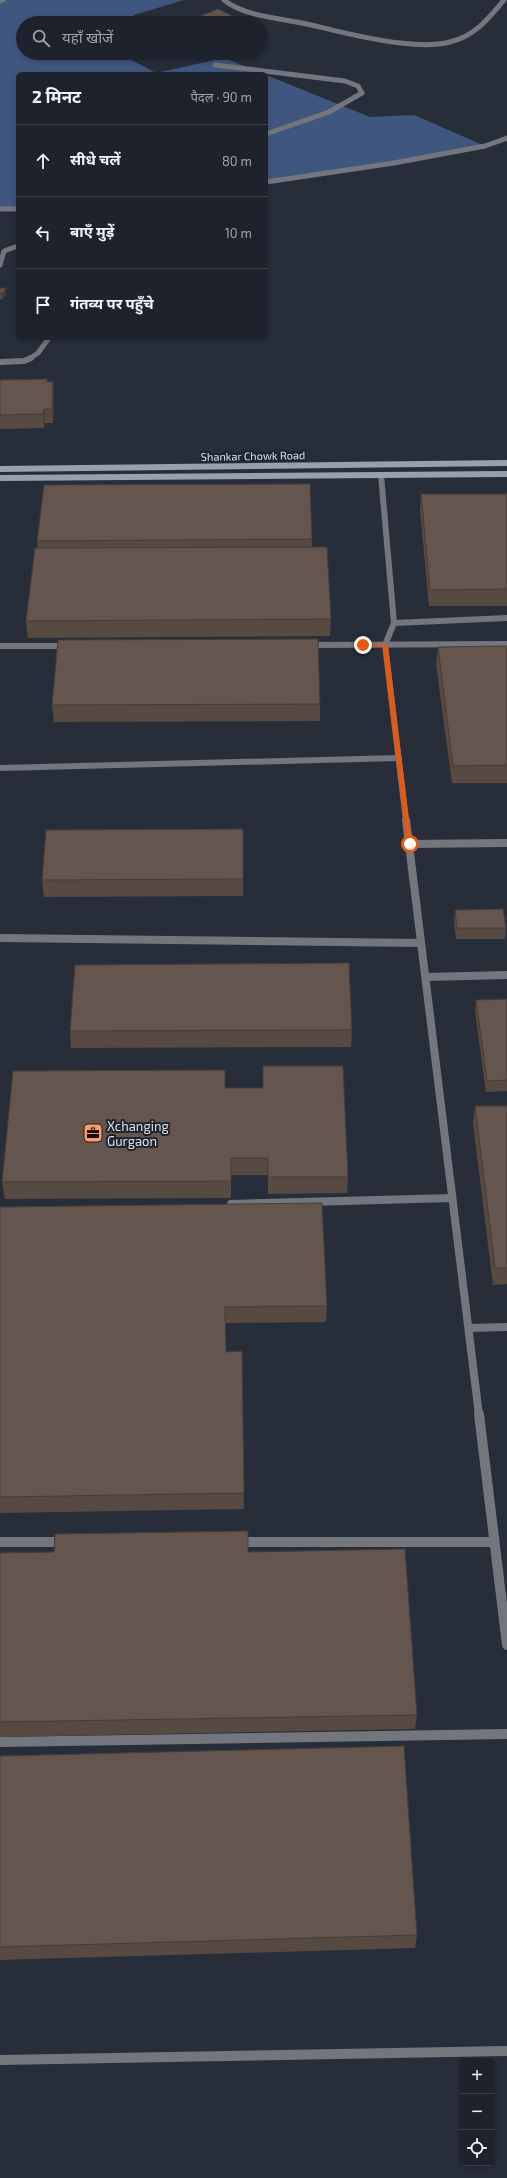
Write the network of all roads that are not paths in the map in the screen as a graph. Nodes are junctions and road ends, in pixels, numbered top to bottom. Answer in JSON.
{"nodes":[{"id":1,"x":224,"y":0,"type":"edge"},
{"id":2,"x":504,"y":0,"type":"edge"},
{"id":3,"x":267,"y":16,"type":"edge"},
{"id":4,"x":268,"y":16,"type":"edge"},
{"id":5,"x":215,"y":64,"type":"dead end"},
{"id":6,"x":268,"y":133,"type":"edge"},
{"id":7,"x":507,"y":138,"type":"edge"},
{"id":8,"x":268,"y":182,"type":"edge"},
{"id":9,"x":0,"y":209,"type":"edge"},
{"id":10,"x":16,"y":209,"type":"edge"},
{"id":11,"x":16,"y":246,"type":"edge"},
{"id":12,"x":0,"y":265,"type":"edge"},
{"id":13,"x":47,"y":340,"type":"edge"},
{"id":14,"x":0,"y":362,"type":"edge"},
{"id":15,"x":507,"y":463,"type":"edge"},
{"id":16,"x":0,"y":469,"type":"edge"},
{"id":17,"x":507,"y":474,"type":"edge"},
{"id":18,"x":381,"y":475,"type":"junction"},
{"id":19,"x":0,"y":478,"type":"edge"},
{"id":20,"x":507,"y":618,"type":"edge"},
{"id":21,"x":394,"y":623,"type":"junction"},
{"id":22,"x":507,"y":644,"type":"edge"},
{"id":23,"x":300,"y":645,"type":"edge"},
{"id":24,"x":385,"y":645,"type":"junction"},
{"id":25,"x":0,"y":646,"type":"edge"},
{"id":26,"x":71,"y":646,"type":"edge"},
{"id":27,"x":399,"y":758,"type":"junction"},
{"id":28,"x":0,"y":768,"type":"edge"},
{"id":29,"x":507,"y":842,"type":"edge"},
{"id":30,"x":410,"y":844,"type":"junction"},
{"id":31,"x":0,"y":938,"type":"edge"},
{"id":32,"x":422,"y":943,"type":"junction"},
{"id":33,"x":507,"y":975,"type":"edge"},
{"id":34,"x":426,"y":977,"type":"junction"},
{"id":35,"x":452,"y":1198,"type":"junction"},
{"id":36,"x":222,"y":1205,"type":"edge"},
{"id":37,"x":507,"y":1327,"type":"edge"},
{"id":38,"x":468,"y":1328,"type":"junction"},
{"id":39,"x":0,"y":1542,"type":"edge"},
{"id":40,"x":80,"y":1542,"type":"edge"},
{"id":41,"x":231,"y":1542,"type":"edge"},
{"id":42,"x":494,"y":1542,"type":"junction"},
{"id":43,"x":506,"y":1633,"type":"edge"},
{"id":44,"x":507,"y":1645,"type":"edge"},
{"id":45,"x":507,"y":1734,"type":"edge"},
{"id":46,"x":0,"y":1742,"type":"edge"},
{"id":47,"x":507,"y":2051,"type":"edge"},
{"id":48,"x":0,"y":2060,"type":"edge"}],
"edges":[{"from":1,"to":3,"type":"lane"},
{"from":2,"to":4,"type":"lane"},
{"from":5,"to":6,"type":"lane"},
{"from":7,"to":8,"type":"lane"},
{"from":9,"to":10,"type":"lane"},
{"from":11,"to":12,"type":"lane"},
{"from":13,"to":14,"type":"lane"},
{"from":15,"to":16,"type":"main road","name":"Shankar Chowk Road"},
{"from":17,"to":18,"type":"main road","name":"Shankar Chowk Road"},
{"from":18,"to":19,"type":"main road","name":"Shankar Chowk Road"},
{"from":18,"to":21,"type":"lane"},
{"from":20,"to":21,"type":"lane"},
{"from":21,"to":24,"type":"lane"},
{"from":22,"to":24,"type":"lane"},
{"from":23,"to":24,"type":"lane"},
{"from":24,"to":27,"type":"lane"},
{"from":25,"to":26,"type":"lane"},
{"from":27,"to":28,"type":"lane"},
{"from":27,"to":30,"type":"lane"},
{"from":29,"to":30,"type":"lane"},
{"from":30,"to":32,"type":"lane"},
{"from":31,"to":32,"type":"lane"},
{"from":32,"to":34,"type":"lane"},
{"from":33,"to":34,"type":"lane"},
{"from":34,"to":35,"type":"lane"},
{"from":35,"to":36,"type":"lane"},
{"from":35,"to":38,"type":"lane"},
{"from":37,"to":38,"type":"lane"},
{"from":38,"to":42,"type":"lane"},
{"from":39,"to":40,"type":"lane"},
{"from":41,"to":42,"type":"lane"},
{"from":42,"to":43,"type":"lane"},
{"from":43,"to":44,"type":"lane"},
{"from":45,"to":46,"type":"lane"},
{"from":47,"to":48,"type":"lane"}]}
